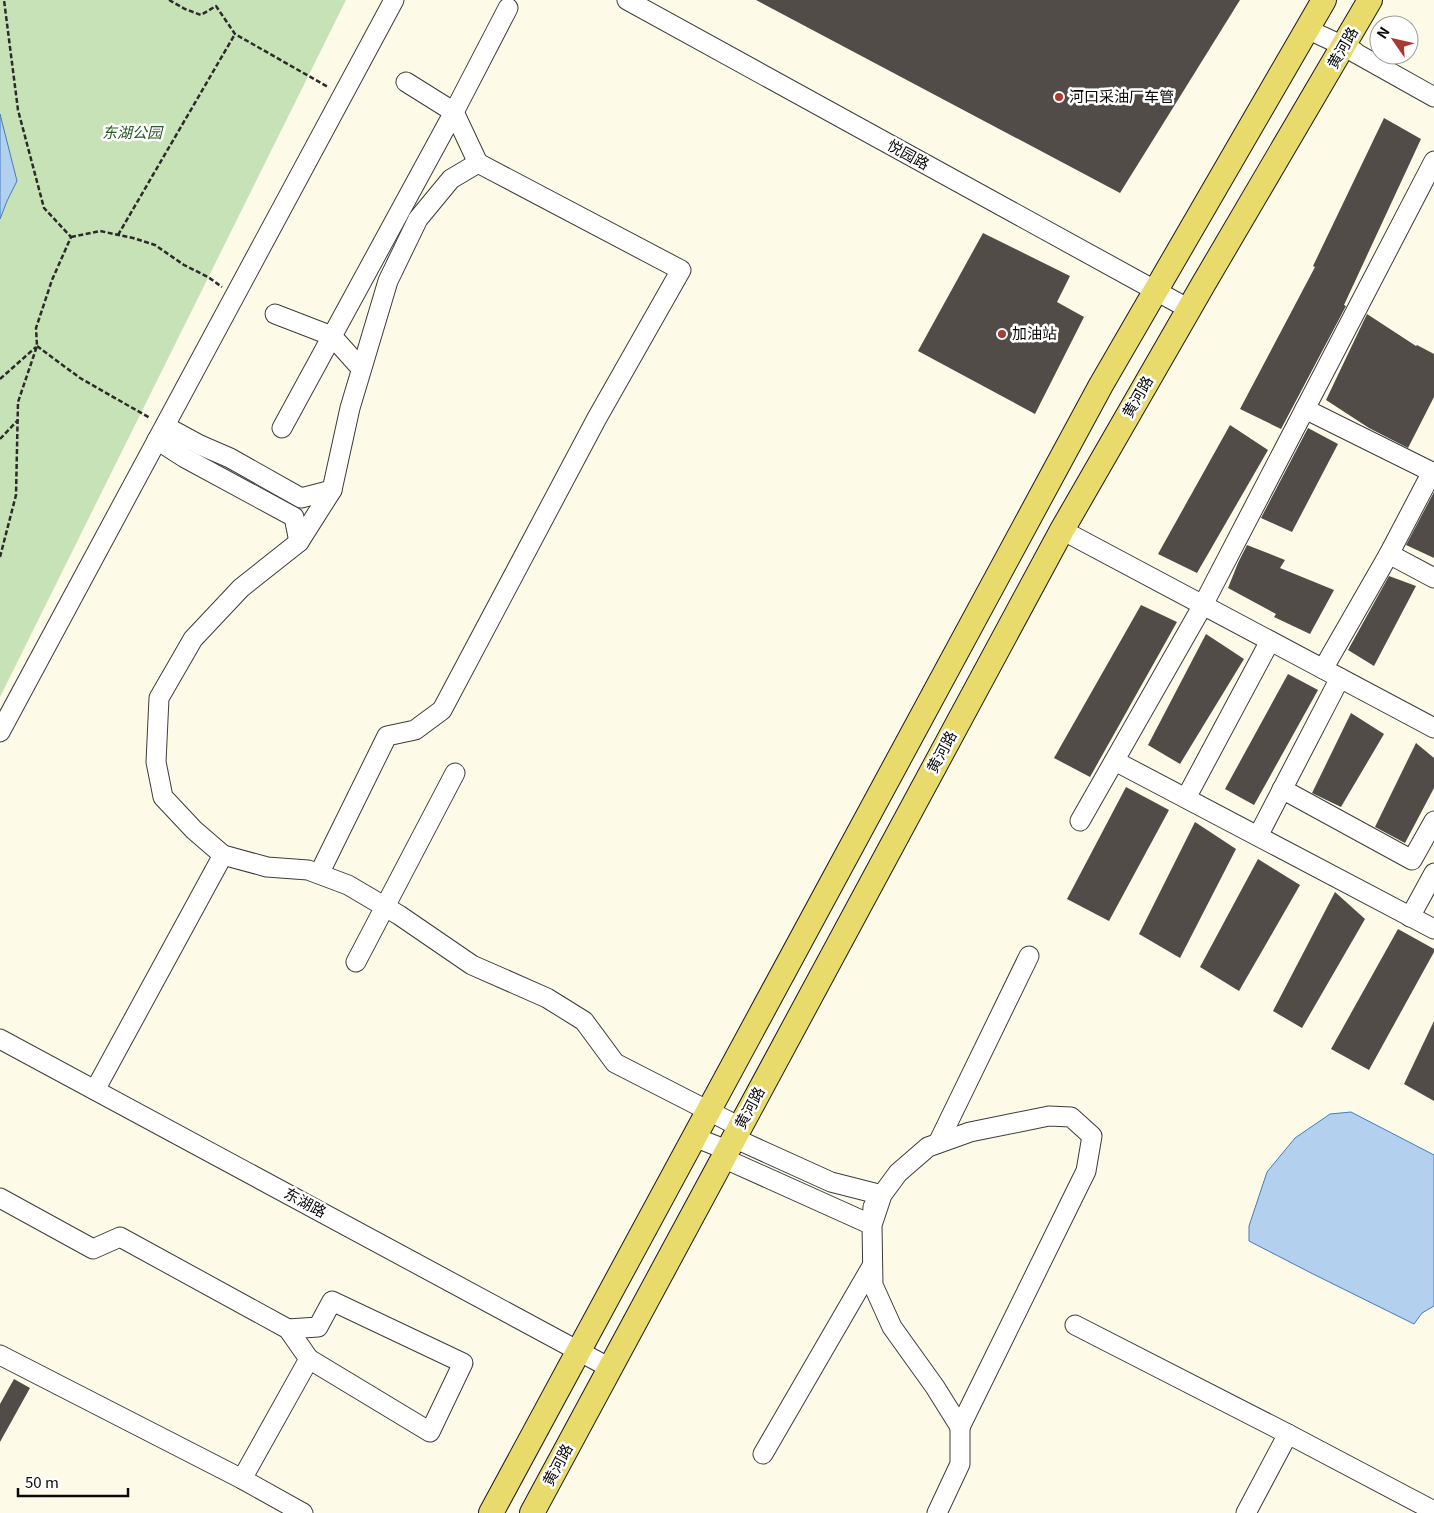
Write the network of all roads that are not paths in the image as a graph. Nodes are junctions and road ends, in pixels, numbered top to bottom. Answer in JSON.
{"nodes":[{"id":1,"x":394,"y":0,"type":"edge"},
{"id":2,"x":627,"y":0,"type":"edge"},
{"id":3,"x":1324,"y":0,"type":"edge"},
{"id":4,"x":1370,"y":0,"type":"edge"},
{"id":5,"x":508,"y":8,"type":"dead end"},
{"id":6,"x":1307,"y":30,"type":"junction"},
{"id":7,"x":1344,"y":46,"type":"junction"},
{"id":8,"x":406,"y":82,"type":"dead end"},
{"id":9,"x":1434,"y":97,"type":"edge"},
{"id":10,"x":454,"y":112,"type":"junction"},
{"id":11,"x":1434,"y":161,"type":"edge"},
{"id":12,"x":478,"y":163,"type":"junction"},
{"id":13,"x":1155,"y":291,"type":"junction"},
{"id":14,"x":1189,"y":309,"type":"junction"},
{"id":15,"x":276,"y":314,"type":"dead end"},
{"id":16,"x":332,"y":336,"type":"junction"},
{"id":17,"x":357,"y":364,"type":"dead end"},
{"id":18,"x":1305,"y":409,"type":"junction"},
{"id":19,"x":282,"y":428,"type":"dead end"},
{"id":20,"x":161,"y":433,"type":"junction"},
{"id":21,"x":332,"y":490,"type":"junction"},
{"id":22,"x":1062,"y":530,"type":"junction"},
{"id":23,"x":299,"y":542,"type":"junction"},
{"id":24,"x":1389,"y":554,"type":"junction"},
{"id":25,"x":1434,"y":578,"type":"edge"},
{"id":26,"x":1203,"y":605,"type":"junction"},
{"id":27,"x":1270,"y":641,"type":"junction"},
{"id":28,"x":1323,"y":669,"type":"junction"},
{"id":29,"x":1340,"y":678,"type":"junction"},
{"id":30,"x":1434,"y":728,"type":"edge"},
{"id":31,"x":0,"y":732,"type":"edge"},
{"id":32,"x":1115,"y":761,"type":"junction"},
{"id":33,"x":455,"y":773,"type":"dead end"},
{"id":34,"x":1282,"y":789,"type":"junction"},
{"id":35,"x":1186,"y":798,"type":"junction"},
{"id":36,"x":1080,"y":821,"type":"dead end"},
{"id":37,"x":1434,"y":821,"type":"edge"},
{"id":38,"x":1258,"y":836,"type":"junction"},
{"id":39,"x":223,"y":855,"type":"junction"},
{"id":40,"x":1412,"y":860,"type":"junction"},
{"id":41,"x":1434,"y":872,"type":"edge"},
{"id":42,"x":319,"y":874,"type":"junction"},
{"id":43,"x":385,"y":906,"type":"junction"},
{"id":44,"x":1410,"y":917,"type":"junction"},
{"id":45,"x":1434,"y":929,"type":"edge"},
{"id":46,"x":1030,"y":956,"type":"dead end"},
{"id":47,"x":356,"y":962,"type":"dead end"},
{"id":48,"x":1,"y":1042,"type":"edge"},
{"id":49,"x":95,"y":1090,"type":"junction"},
{"id":50,"x":709,"y":1110,"type":"junction"},
{"id":51,"x":694,"y":1137,"type":"junction"},
{"id":52,"x":731,"y":1143,"type":"junction"},
{"id":53,"x":938,"y":1143,"type":"junction"},
{"id":54,"x":882,"y":1196,"type":"junction"},
{"id":55,"x":0,"y":1198,"type":"edge"},
{"id":56,"x":872,"y":1225,"type":"junction"},
{"id":57,"x":872,"y":1266,"type":"junction"},
{"id":58,"x":1075,"y":1326,"type":"dead end"},
{"id":59,"x":288,"y":1329,"type":"junction"},
{"id":60,"x":578,"y":1350,"type":"junction"},
{"id":61,"x":0,"y":1355,"type":"edge"},
{"id":62,"x":309,"y":1360,"type":"junction"},
{"id":63,"x":610,"y":1368,"type":"junction"},
{"id":64,"x":960,"y":1427,"type":"junction"},
{"id":65,"x":1288,"y":1434,"type":"junction"},
{"id":66,"x":763,"y":1454,"type":"dead end"},
{"id":67,"x":242,"y":1479,"type":"junction"},
{"id":68,"x":1434,"y":1511,"type":"edge"},
{"id":69,"x":303,"y":1513,"type":"edge"},
{"id":70,"x":491,"y":1513,"type":"edge"},
{"id":71,"x":532,"y":1513,"type":"edge"},
{"id":72,"x":938,"y":1513,"type":"edge"},
{"id":73,"x":1246,"y":1513,"type":"edge"}],
"edges":[{"from":1,"to":20,"type":"street"},
{"from":2,"to":13,"type":"street","name":"悦园路"},
{"from":3,"to":6,"type":"main road"},
{"from":4,"to":7,"type":"main road","name":"黄河路"},
{"from":5,"to":10,"type":"street"},
{"from":6,"to":7,"type":"street"},
{"from":6,"to":13,"type":"main road"},
{"from":7,"to":9,"type":"street"},
{"from":7,"to":14,"type":"main road","name":"黄河路"},
{"from":8,"to":10,"type":"street"},
{"from":10,"to":12,"type":"street"},
{"from":10,"to":16,"type":"street"},
{"from":11,"to":18,"type":"street"},
{"from":12,"to":21,"type":"street"},
{"from":12,"to":42,"type":"street"},
{"from":13,"to":14,"type":"street","name":"悦园路"},
{"from":13,"to":50,"type":"main road"},
{"from":14,"to":22,"type":"main road","name":"黄河路"},
{"from":15,"to":16,"type":"street"},
{"from":16,"to":17,"type":"street"},
{"from":16,"to":19,"type":"street"},
{"from":18,"to":24,"type":"street"},
{"from":18,"to":26,"type":"street"},
{"from":20,"to":21,"type":"street"},
{"from":20,"to":23,"type":"street"},
{"from":20,"to":31,"type":"street"},
{"from":21,"to":23,"type":"street"},
{"from":22,"to":26,"type":"street"},
{"from":22,"to":52,"type":"main road","name":"黄河路"},
{"from":23,"to":39,"type":"street"},
{"from":24,"to":25,"type":"street"},
{"from":24,"to":28,"type":"street"},
{"from":26,"to":27,"type":"street"},
{"from":26,"to":32,"type":"street"},
{"from":27,"to":28,"type":"street"},
{"from":27,"to":35,"type":"street"},
{"from":28,"to":29,"type":"street"},
{"from":29,"to":30,"type":"street"},
{"from":29,"to":34,"type":"street"},
{"from":32,"to":35,"type":"street"},
{"from":32,"to":36,"type":"street"},
{"from":33,"to":43,"type":"street"},
{"from":34,"to":38,"type":"street"},
{"from":34,"to":40,"type":"street"},
{"from":35,"to":38,"type":"street"},
{"from":37,"to":40,"type":"street"},
{"from":38,"to":44,"type":"street"},
{"from":39,"to":42,"type":"street"},
{"from":39,"to":49,"type":"street"},
{"from":40,"to":41,"type":"street"},
{"from":41,"to":44,"type":"street"},
{"from":42,"to":43,"type":"street"},
{"from":43,"to":47,"type":"street"},
{"from":43,"to":50,"type":"street"},
{"from":44,"to":45,"type":"street"},
{"from":46,"to":53,"type":"street"},
{"from":48,"to":49,"type":"street","name":"东湖路"},
{"from":49,"to":60,"type":"street","name":"东湖路"},
{"from":50,"to":51,"type":"main road"},
{"from":50,"to":52,"type":"street"},
{"from":51,"to":52,"type":"street"},
{"from":51,"to":60,"type":"main road"},
{"from":52,"to":54,"type":"street"},
{"from":52,"to":56,"type":"street"},
{"from":52,"to":63,"type":"main road","name":"黄河路"},
{"from":53,"to":54,"type":"street"},
{"from":53,"to":64,"type":"street"},
{"from":54,"to":56,"type":"street"},
{"from":55,"to":59,"type":"street"},
{"from":56,"to":57,"type":"street"},
{"from":57,"to":64,"type":"street"},
{"from":57,"to":66,"type":"street"},
{"from":58,"to":65,"type":"street"},
{"from":59,"to":62,"type":"street"},
{"from":59,"to":62,"type":"street"},
{"from":60,"to":63,"type":"street","name":"东湖路"},
{"from":60,"to":70,"type":"main road"},
{"from":61,"to":67,"type":"street"},
{"from":62,"to":67,"type":"street"},
{"from":63,"to":71,"type":"main road","name":"黄河路"},
{"from":64,"to":72,"type":"street"},
{"from":65,"to":68,"type":"street"},
{"from":65,"to":73,"type":"street"},
{"from":67,"to":69,"type":"street"}]}
